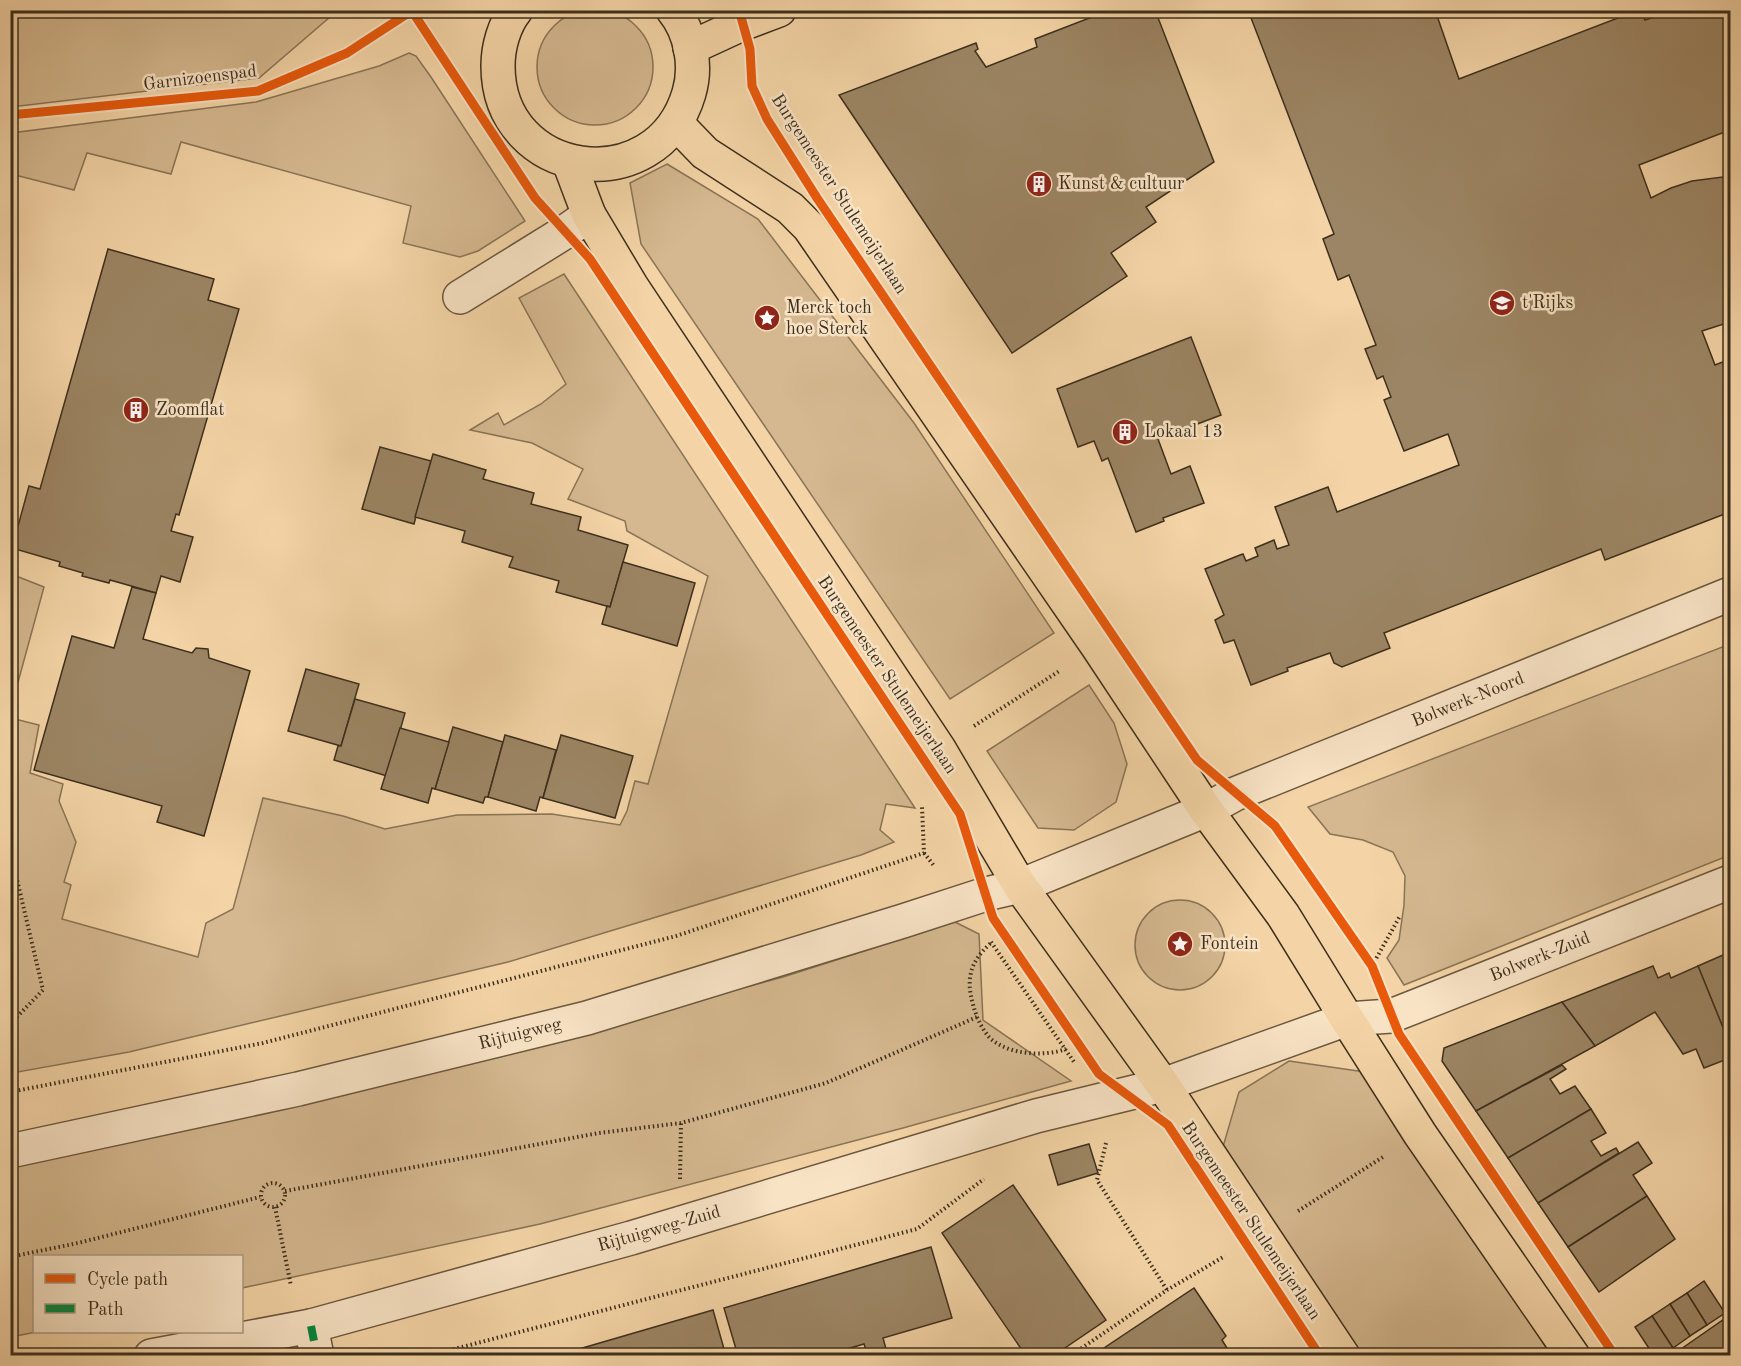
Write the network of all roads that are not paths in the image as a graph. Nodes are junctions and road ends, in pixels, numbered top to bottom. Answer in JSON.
{"nodes":[{"id":1,"x":673,"y":10,"type":"edge"},
{"id":2,"x":779,"y":10,"type":"edge"},
{"id":3,"x":511,"y":12,"type":"edge"},
{"id":4,"x":690,"y":48,"type":"junction"},
{"id":5,"x":676,"y":123,"type":"junction"},
{"id":6,"x":569,"y":162,"type":"junction"},
{"id":7,"x":589,"y":215,"type":"junction"},
{"id":8,"x":460,"y":297,"type":"dead end"},
{"id":9,"x":1731,"y":594,"type":"edge"},
{"id":10,"x":1206,"y":810,"type":"junction"},
{"id":11,"x":1731,"y":882,"type":"edge"},
{"id":12,"x":1020,"y":886,"type":"junction"},
{"id":13,"x":1347,"y":1019,"type":"junction"},
{"id":14,"x":1163,"y":1085,"type":"junction"},
{"id":15,"x":10,"y":1151,"type":"edge"},
{"id":16,"x":309,"y":1336,"type":"edge"},
{"id":17,"x":151,"y":1356,"type":"edge"},
{"id":18,"x":1343,"y":1356,"type":"edge"},
{"id":19,"x":1573,"y":1356,"type":"edge"}],
"edges":[{"from":1,"to":4,"type":"main road"},
{"from":2,"to":4,"type":"main road"},
{"from":3,"to":6,"type":"main road"},
{"from":4,"to":5,"type":"main road"},
{"from":5,"to":6,"type":"main road"},
{"from":5,"to":10,"type":"main road"},
{"from":6,"to":7,"type":"main road","name":"Burgemeester Stulemeijerlaan"},
{"from":7,"to":8,"type":"street"},
{"from":7,"to":12,"type":"main road","name":"Burgemeester Stulemeijerlaan"},
{"from":9,"to":10,"type":"street","name":"Bolwerk-Noord"},
{"from":10,"to":12,"type":"street","name":"Bolwerk-Noord"},
{"from":10,"to":13,"type":"main road"},
{"from":11,"to":13,"type":"street","name":"Bolwerk-Zuid"},
{"from":12,"to":14,"type":"main road","name":"Burgemeester Stulemeijerlaan"},
{"from":12,"to":15,"type":"street","name":"Rijtuigweg"},
{"from":13,"to":14,"type":"street","name":"Bolwerk-Zuid"},
{"from":13,"to":19,"type":"main road"},
{"from":14,"to":16,"type":"street","name":"Rijtuigweg-Zuid"},
{"from":14,"to":18,"type":"main road","name":"Burgemeester Stulemeijerlaan"},
{"from":16,"to":17,"type":"street","name":"Rijtuigweg-Zuid"}]}
